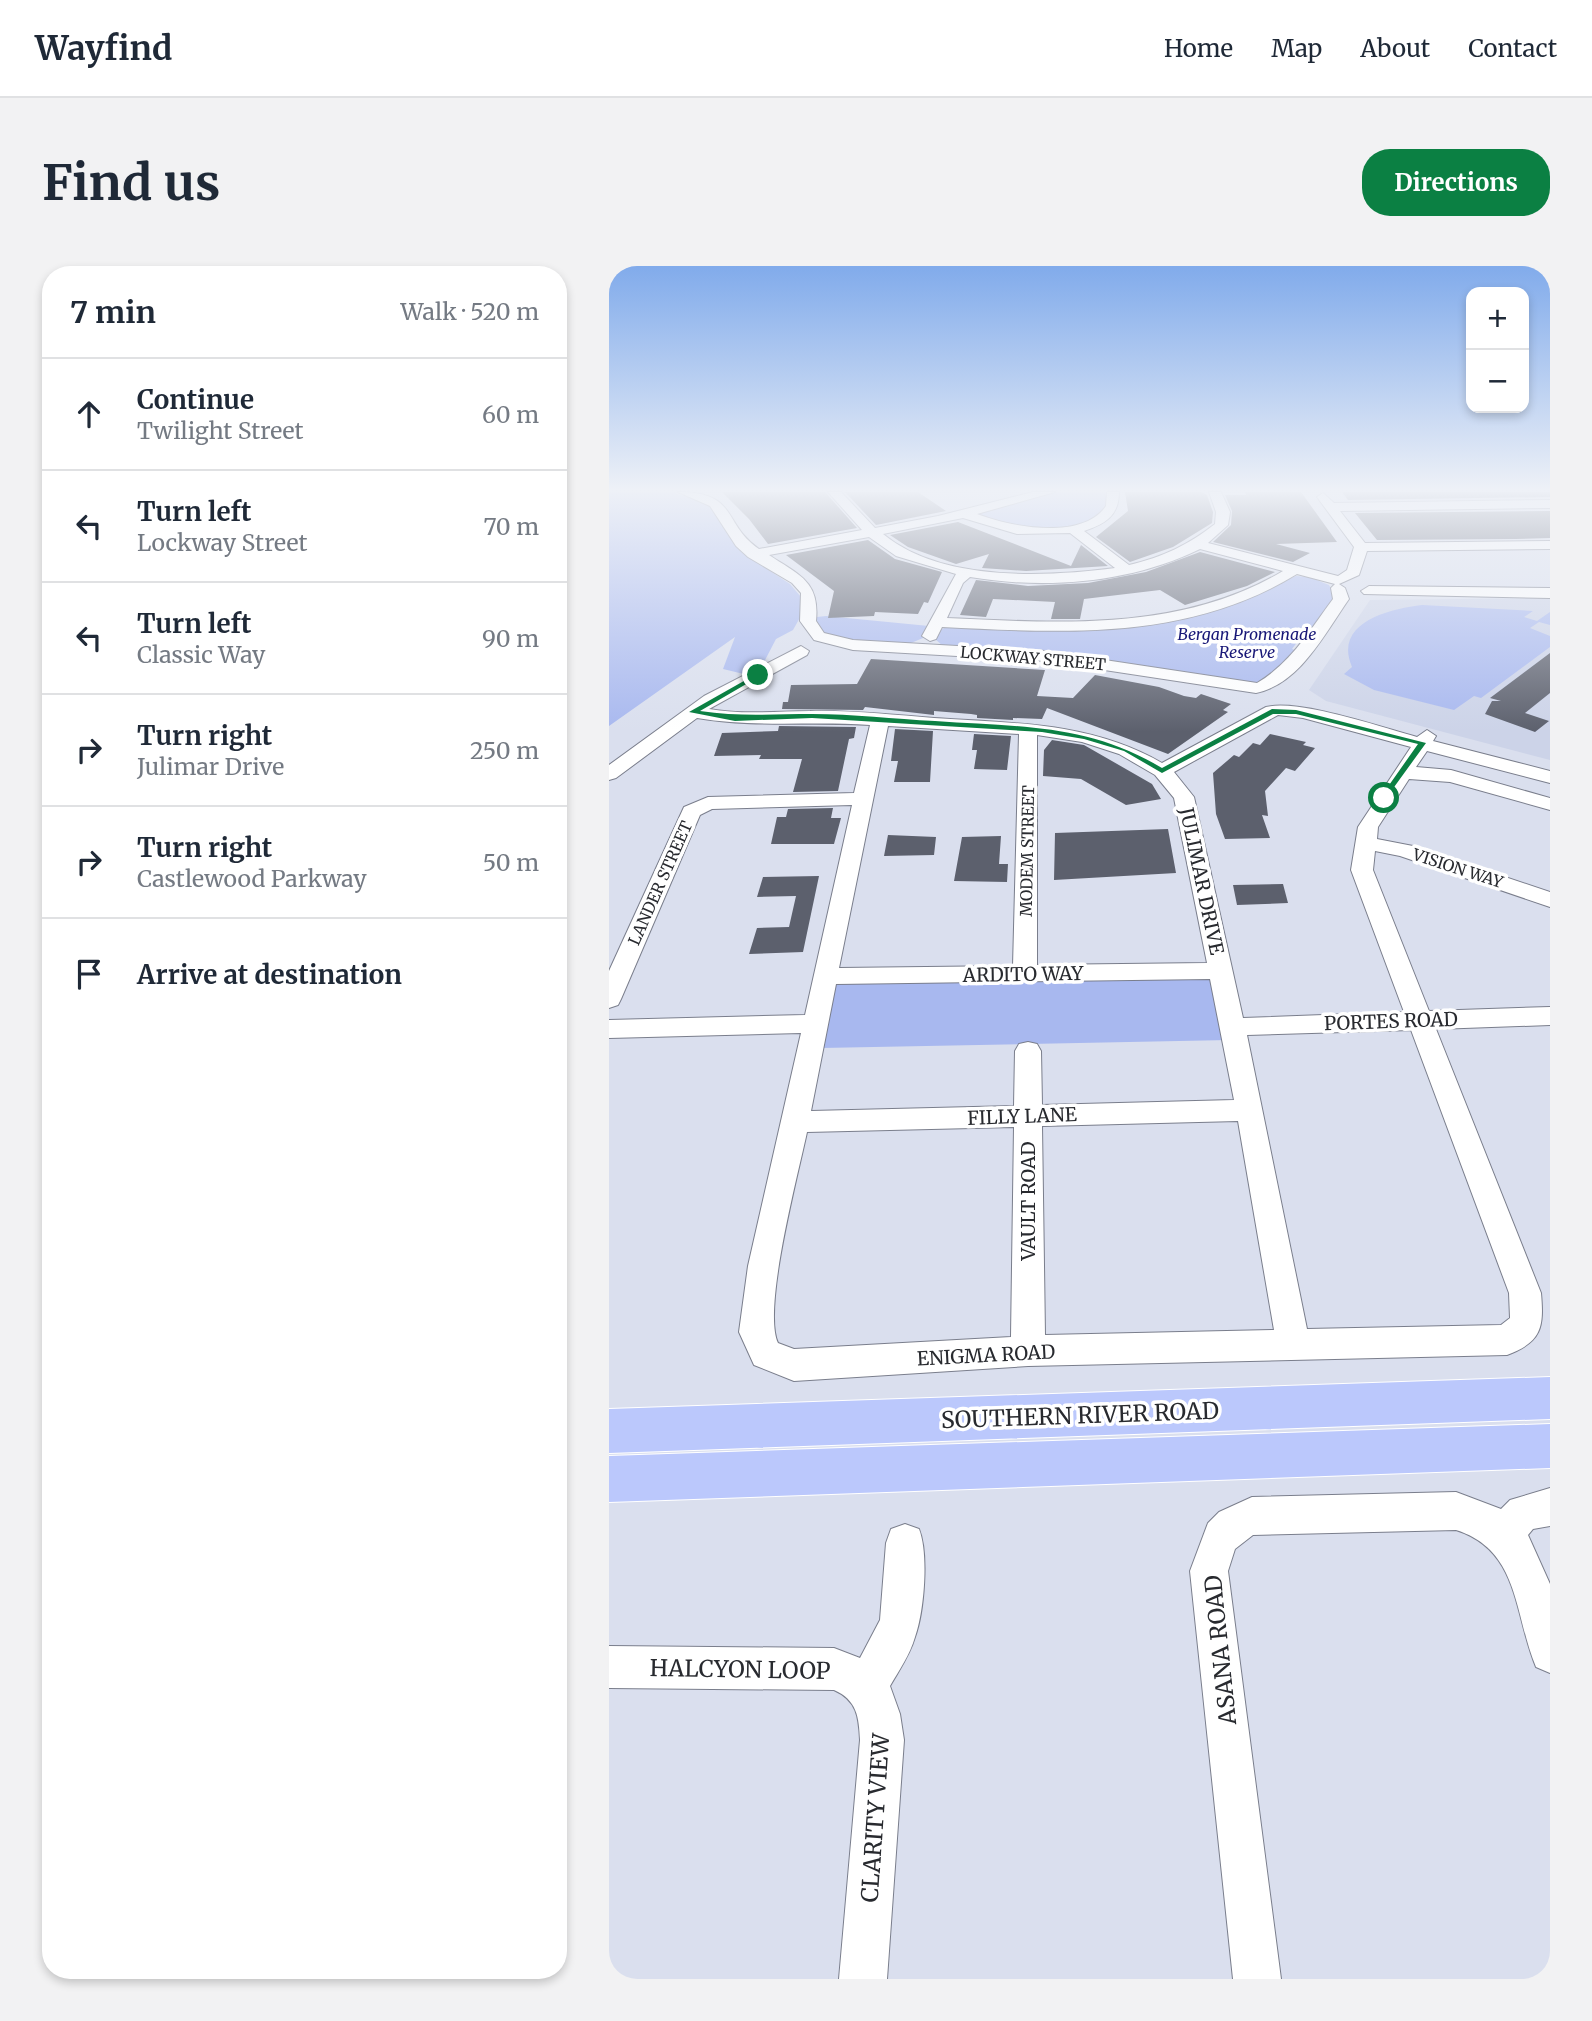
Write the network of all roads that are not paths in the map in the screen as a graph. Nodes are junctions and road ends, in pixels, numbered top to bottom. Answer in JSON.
{"nodes":[{"id":1,"x":787,"y":572,"type":"edge"},
{"id":2,"x":967,"y":572,"type":"joint"},
{"id":3,"x":1107,"y":572,"type":"edge"},
{"id":4,"x":1291,"y":572,"type":"edge"},
{"id":5,"x":1301,"y":572,"type":"edge"},
{"id":6,"x":1354,"y":572,"type":"edge"},
{"id":7,"x":1366,"y":572,"type":"edge"},
{"id":8,"x":1340,"y":582,"type":"junction"},
{"id":9,"x":1369,"y":586,"type":"junction"},
{"id":10,"x":1550,"y":593,"type":"edge"},
{"id":11,"x":808,"y":621,"type":"junction"},
{"id":12,"x":937,"y":622,"type":"junction"},
{"id":13,"x":812,"y":643,"type":"junction"},
{"id":14,"x":922,"y":650,"type":"junction"},
{"id":15,"x":771,"y":666,"type":"junction"},
{"id":16,"x":1253,"y":695,"type":"junction"},
{"id":17,"x":1286,"y":701,"type":"junction"},
{"id":18,"x":692,"y":712,"type":"junction"},
{"id":19,"x":880,"y":720,"type":"junction"},
{"id":20,"x":1028,"y":729,"type":"junction"},
{"id":21,"x":1239,"y":729,"type":"junction"},
{"id":22,"x":1425,"y":739,"type":"junction"},
{"id":23,"x":1550,"y":769,"type":"edge"},
{"id":24,"x":1162,"y":771,"type":"junction"},
{"id":25,"x":1401,"y":772,"type":"junction"},
{"id":26,"x":609,"y":774,"type":"edge"},
{"id":27,"x":1550,"y":777,"type":"edge"},
{"id":28,"x":863,"y":799,"type":"junction"},
{"id":29,"x":1550,"y":804,"type":"edge"},
{"id":30,"x":1365,"y":843,"type":"junction"},
{"id":31,"x":1550,"y":900,"type":"edge"},
{"id":32,"x":1221,"y":971,"type":"junction"},
{"id":33,"x":1025,"y":974,"type":"junction"},
{"id":34,"x":826,"y":976,"type":"junction"},
{"id":35,"x":609,"y":999,"type":"edge"},
{"id":36,"x":1550,"y":1016,"type":"edge"},
{"id":37,"x":1419,"y":1019,"type":"junction"},
{"id":38,"x":815,"y":1024,"type":"junction"},
{"id":39,"x":1232,"y":1027,"type":"junction"},
{"id":40,"x":609,"y":1029,"type":"edge"},
{"id":41,"x":1028,"y":1051,"type":"dead end"},
{"id":42,"x":1250,"y":1110,"type":"junction"},
{"id":43,"x":1028,"y":1116,"type":"junction"},
{"id":44,"x":795,"y":1122,"type":"junction"},
{"id":45,"x":1294,"y":1346,"type":"junction"},
{"id":46,"x":1028,"y":1351,"type":"junction"},
{"id":47,"x":1550,"y":1398,"type":"edge"},
{"id":48,"x":609,"y":1431,"type":"edge"},
{"id":49,"x":1550,"y":1446,"type":"edge"},
{"id":50,"x":609,"y":1479,"type":"edge"},
{"id":51,"x":1550,"y":1507,"type":"edge"},
{"id":52,"x":1504,"y":1533,"type":"junction"},
{"id":53,"x":905,"y":1543,"type":"dead end"},
{"id":54,"x":1550,"y":1653,"type":"edge"},
{"id":55,"x":609,"y":1667,"type":"edge"},
{"id":56,"x":867,"y":1686,"type":"junction"},
{"id":57,"x":863,"y":1979,"type":"edge"},
{"id":58,"x":1257,"y":1979,"type":"edge"}],
"edges":[{"from":1,"to":11,"type":"street"},
{"from":2,"to":3,"type":"street"},
{"from":2,"to":12,"type":"street"},
{"from":4,"to":12,"type":"street"},
{"from":5,"to":8,"type":"street"},
{"from":6,"to":8,"type":"street"},
{"from":7,"to":9,"type":"street"},
{"from":8,"to":9,"type":"street"},
{"from":8,"to":16,"type":"street"},
{"from":9,"to":10,"type":"street"},
{"from":9,"to":17,"type":"street"},
{"from":11,"to":13,"type":"street"},
{"from":11,"to":13,"type":"street"},
{"from":12,"to":14,"type":"street"},
{"from":13,"to":14,"type":"street","name":"LOCKWAY STREET"},
{"from":13,"to":15,"type":"street"},
{"from":13,"to":15,"type":"street"},
{"from":14,"to":16,"type":"street","name":"LOCKWAY STREET"},
{"from":15,"to":18,"type":"street"},
{"from":16,"to":17,"type":"street"},
{"from":16,"to":17,"type":"street"},
{"from":16,"to":21,"type":"street"},
{"from":17,"to":21,"type":"street"},
{"from":17,"to":22,"type":"street"},
{"from":18,"to":19,"type":"street","name":"JULIMAR DRIVE"},
{"from":18,"to":26,"type":"street"},
{"from":19,"to":20,"type":"street","name":"JULIMAR DRIVE"},
{"from":19,"to":28,"type":"street","name":"ENIGMA ROAD"},
{"from":20,"to":24,"type":"street","name":"JULIMAR DRIVE"},
{"from":20,"to":33,"type":"street","name":"MODEM STREET"},
{"from":21,"to":24,"type":"street"},
{"from":22,"to":23,"type":"street"},
{"from":22,"to":25,"type":"street"},
{"from":22,"to":27,"type":"street"},
{"from":24,"to":32,"type":"street","name":"JULIMAR DRIVE"},
{"from":25,"to":29,"type":"street"},
{"from":25,"to":30,"type":"street"},
{"from":28,"to":34,"type":"street","name":"ENIGMA ROAD"},
{"from":28,"to":35,"type":"street","name":"LANDER STREET"},
{"from":30,"to":31,"type":"street","name":"VISION WAY"},
{"from":30,"to":37,"type":"street"},
{"from":32,"to":33,"type":"street","name":"ARDITO WAY"},
{"from":32,"to":39,"type":"street","name":"JULIMAR DRIVE"},
{"from":33,"to":34,"type":"street","name":"ARDITO WAY"},
{"from":34,"to":38,"type":"street","name":"ENIGMA ROAD"},
{"from":36,"to":37,"type":"street","name":"PORTES ROAD"},
{"from":37,"to":39,"type":"street","name":"PORTES ROAD"},
{"from":37,"to":45,"type":"street","name":"ENIGMA ROAD"},
{"from":38,"to":40,"type":"street"},
{"from":38,"to":44,"type":"street","name":"ENIGMA ROAD"},
{"from":39,"to":42,"type":"street","name":"JULIMAR DRIVE"},
{"from":41,"to":43,"type":"street","name":"VAULT ROAD"},
{"from":42,"to":43,"type":"street","name":"FILLY LANE"},
{"from":42,"to":45,"type":"street","name":"JULIMAR DRIVE"},
{"from":43,"to":44,"type":"street","name":"FILLY LANE"},
{"from":43,"to":46,"type":"street","name":"VAULT ROAD"},
{"from":44,"to":46,"type":"street","name":"ENIGMA ROAD"},
{"from":45,"to":46,"type":"street","name":"ENIGMA ROAD"},
{"from":47,"to":48,"type":"main road","name":"SOUTHERN RIVER ROAD"},
{"from":49,"to":50,"type":"main road"},
{"from":51,"to":52,"type":"street"},
{"from":52,"to":54,"type":"street","name":"ASANA ROAD"},
{"from":52,"to":58,"type":"street","name":"ASANA ROAD"},
{"from":53,"to":56,"type":"street"},
{"from":55,"to":56,"type":"street","name":"HALCYON LOOP"},
{"from":56,"to":57,"type":"street","name":"CLARITY VIEW"}]}
